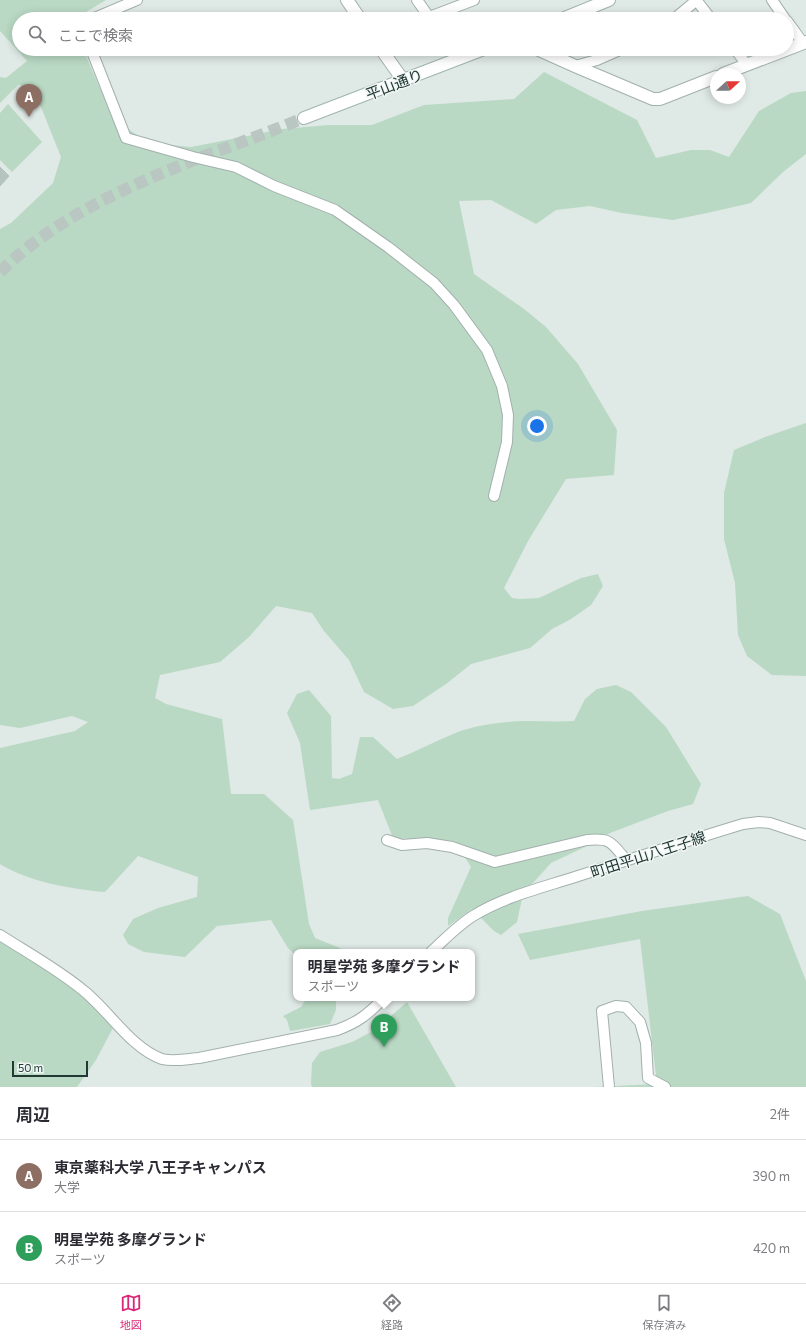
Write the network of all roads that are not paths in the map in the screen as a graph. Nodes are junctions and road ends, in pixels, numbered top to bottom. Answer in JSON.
{"nodes":[{"id":1,"x":137,"y":0,"type":"edge"},
{"id":2,"x":346,"y":0,"type":"edge"},
{"id":3,"x":417,"y":0,"type":"edge"},
{"id":4,"x":474,"y":0,"type":"edge"},
{"id":5,"x":609,"y":0,"type":"edge"},
{"id":6,"x":697,"y":0,"type":"edge"},
{"id":7,"x":772,"y":0,"type":"edge"},
{"id":8,"x":109,"y":12,"type":"edge"},
{"id":9,"x":355,"y":12,"type":"edge"},
{"id":10,"x":424,"y":12,"type":"edge"},
{"id":11,"x":443,"y":12,"type":"edge"},
{"id":12,"x":579,"y":12,"type":"edge"},
{"id":13,"x":682,"y":12,"type":"edge"},
{"id":14,"x":706,"y":12,"type":"edge"},
{"id":15,"x":780,"y":12,"type":"edge"},
{"id":16,"x":794,"y":30,"type":"edge"},
{"id":17,"x":804,"y":43,"type":"edge"},
{"id":18,"x":794,"y":47,"type":"edge"},
{"id":19,"x":94,"y":56,"type":"edge"},
{"id":20,"x":386,"y":56,"type":"edge"},
{"id":21,"x":466,"y":56,"type":"edge"},
{"id":22,"x":553,"y":56,"type":"edge"},
{"id":23,"x":606,"y":56,"type":"edge"},
{"id":24,"x":740,"y":56,"type":"edge"},
{"id":25,"x":770,"y":56,"type":"edge"},
{"id":26,"x":747,"y":65,"type":"junction"},
{"id":27,"x":575,"y":66,"type":"junction"},
{"id":28,"x":739,"y":68,"type":"edge"},
{"id":29,"x":710,"y":79,"type":"edge"},
{"id":30,"x":403,"y":80,"type":"junction"},
{"id":31,"x":304,"y":118,"type":"tunnel mouth"},
{"id":32,"x":494,"y":496,"type":"dead end"},
{"id":33,"x":806,"y":835,"type":"edge"},
{"id":34,"x":387,"y":840,"type":"dead end"},
{"id":35,"x":626,"y":860,"type":"junction"},
{"id":36,"x":0,"y":936,"type":"edge"},
{"id":37,"x":434,"y":949,"type":"edge"},
{"id":38,"x":381,"y":1001,"type":"edge"},
{"id":39,"x":609,"y":1087,"type":"edge"},
{"id":40,"x":665,"y":1087,"type":"edge"}],
"edges":[{"from":1,"to":8,"type":"street"},
{"from":2,"to":9,"type":"street"},
{"from":3,"to":10,"type":"street"},
{"from":4,"to":11,"type":"street"},
{"from":5,"to":12,"type":"street"},
{"from":6,"to":13,"type":"street"},
{"from":6,"to":14,"type":"street"},
{"from":7,"to":15,"type":"street"},
{"from":16,"to":17,"type":"street"},
{"from":17,"to":18,"type":"street"},
{"from":19,"to":32,"type":"street"},
{"from":20,"to":30,"type":"street"},
{"from":21,"to":30,"type":"street","name":"平山通り"},
{"from":22,"to":27,"type":"street"},
{"from":23,"to":27,"type":"street"},
{"from":24,"to":26,"type":"street"},
{"from":25,"to":26,"type":"street"},
{"from":26,"to":28,"type":"street"},
{"from":27,"to":29,"type":"street"},
{"from":30,"to":31,"type":"street","name":"平山通り"},
{"from":33,"to":35,"type":"street","name":"町田平山八王子線"},
{"from":34,"to":35,"type":"street"},
{"from":35,"to":37,"type":"street","name":"町田平山八王子線"},
{"from":36,"to":38,"type":"street"},
{"from":39,"to":40,"type":"street"}]}
